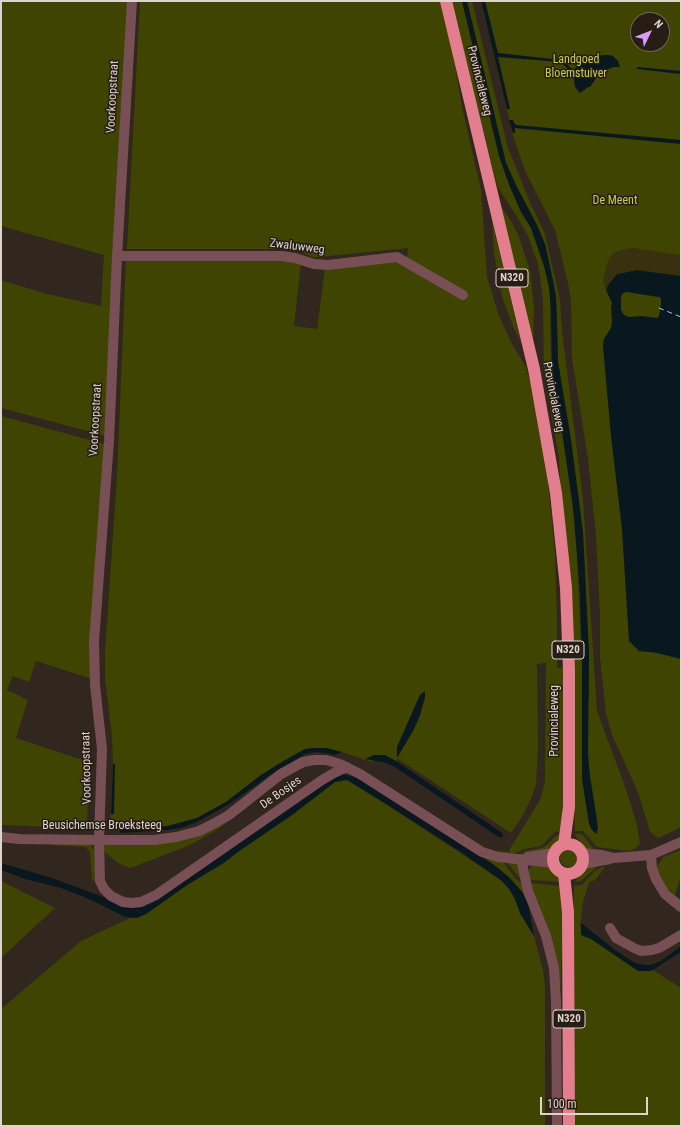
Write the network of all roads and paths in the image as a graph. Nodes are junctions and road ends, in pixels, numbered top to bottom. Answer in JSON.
{"nodes":[{"id":1,"x":132,"y":1,"type":"edge"},
{"id":2,"x":446,"y":1,"type":"edge"},
{"id":3,"x":117,"y":256,"type":"junction"},
{"id":4,"x":463,"y":295,"type":"dead end"},
{"id":5,"x":347,"y":767,"type":"junction"},
{"id":6,"x":1,"y":837,"type":"edge"},
{"id":7,"x":100,"y":840,"type":"junction"},
{"id":8,"x":681,"y":842,"type":"edge"},
{"id":9,"x":569,"y":844,"type":"junction"},
{"id":10,"x":651,"y":855,"type":"junction"},
{"id":11,"x":553,"y":858,"type":"junction"},
{"id":12,"x":521,"y":859,"type":"junction"},
{"id":13,"x":583,"y":859,"type":"junction"},
{"id":14,"x":568,"y":874,"type":"junction"},
{"id":15,"x":681,"y":907,"type":"edge"},
{"id":16,"x":610,"y":928,"type":"dead end"},
{"id":17,"x":681,"y":935,"type":"edge"},
{"id":18,"x":557,"y":1126,"type":"edge"},
{"id":19,"x":569,"y":1126,"type":"edge"}],
"edges":[{"from":1,"to":3,"type":"street","name":"Voorkoopstraat"},
{"from":2,"to":9,"type":"highway","name":"Provincialeweg","number":"N320"},
{"from":3,"to":4,"type":"street","name":"Zwaluwweg"},
{"from":3,"to":7,"type":"street","name":"Voorkoopstraat"},
{"from":5,"to":7,"type":"street","name":"Beusichemse Broeksteeg"},
{"from":5,"to":7,"type":"street","name":"De Bosjes"},
{"from":5,"to":12,"type":"street"},
{"from":6,"to":7,"type":"street","name":"Beusichemse Broeksteeg"},
{"from":8,"to":10,"type":"street"},
{"from":9,"to":11,"type":"highway"},
{"from":9,"to":13,"type":"highway"},
{"from":10,"to":13,"type":"street"},
{"from":10,"to":15,"type":"street"},
{"from":11,"to":12,"type":"street"},
{"from":11,"to":14,"type":"highway"},
{"from":12,"to":18,"type":"street"},
{"from":13,"to":14,"type":"highway"},
{"from":14,"to":19,"type":"highway","number":"N320"},
{"from":16,"to":17,"type":"street"}]}
